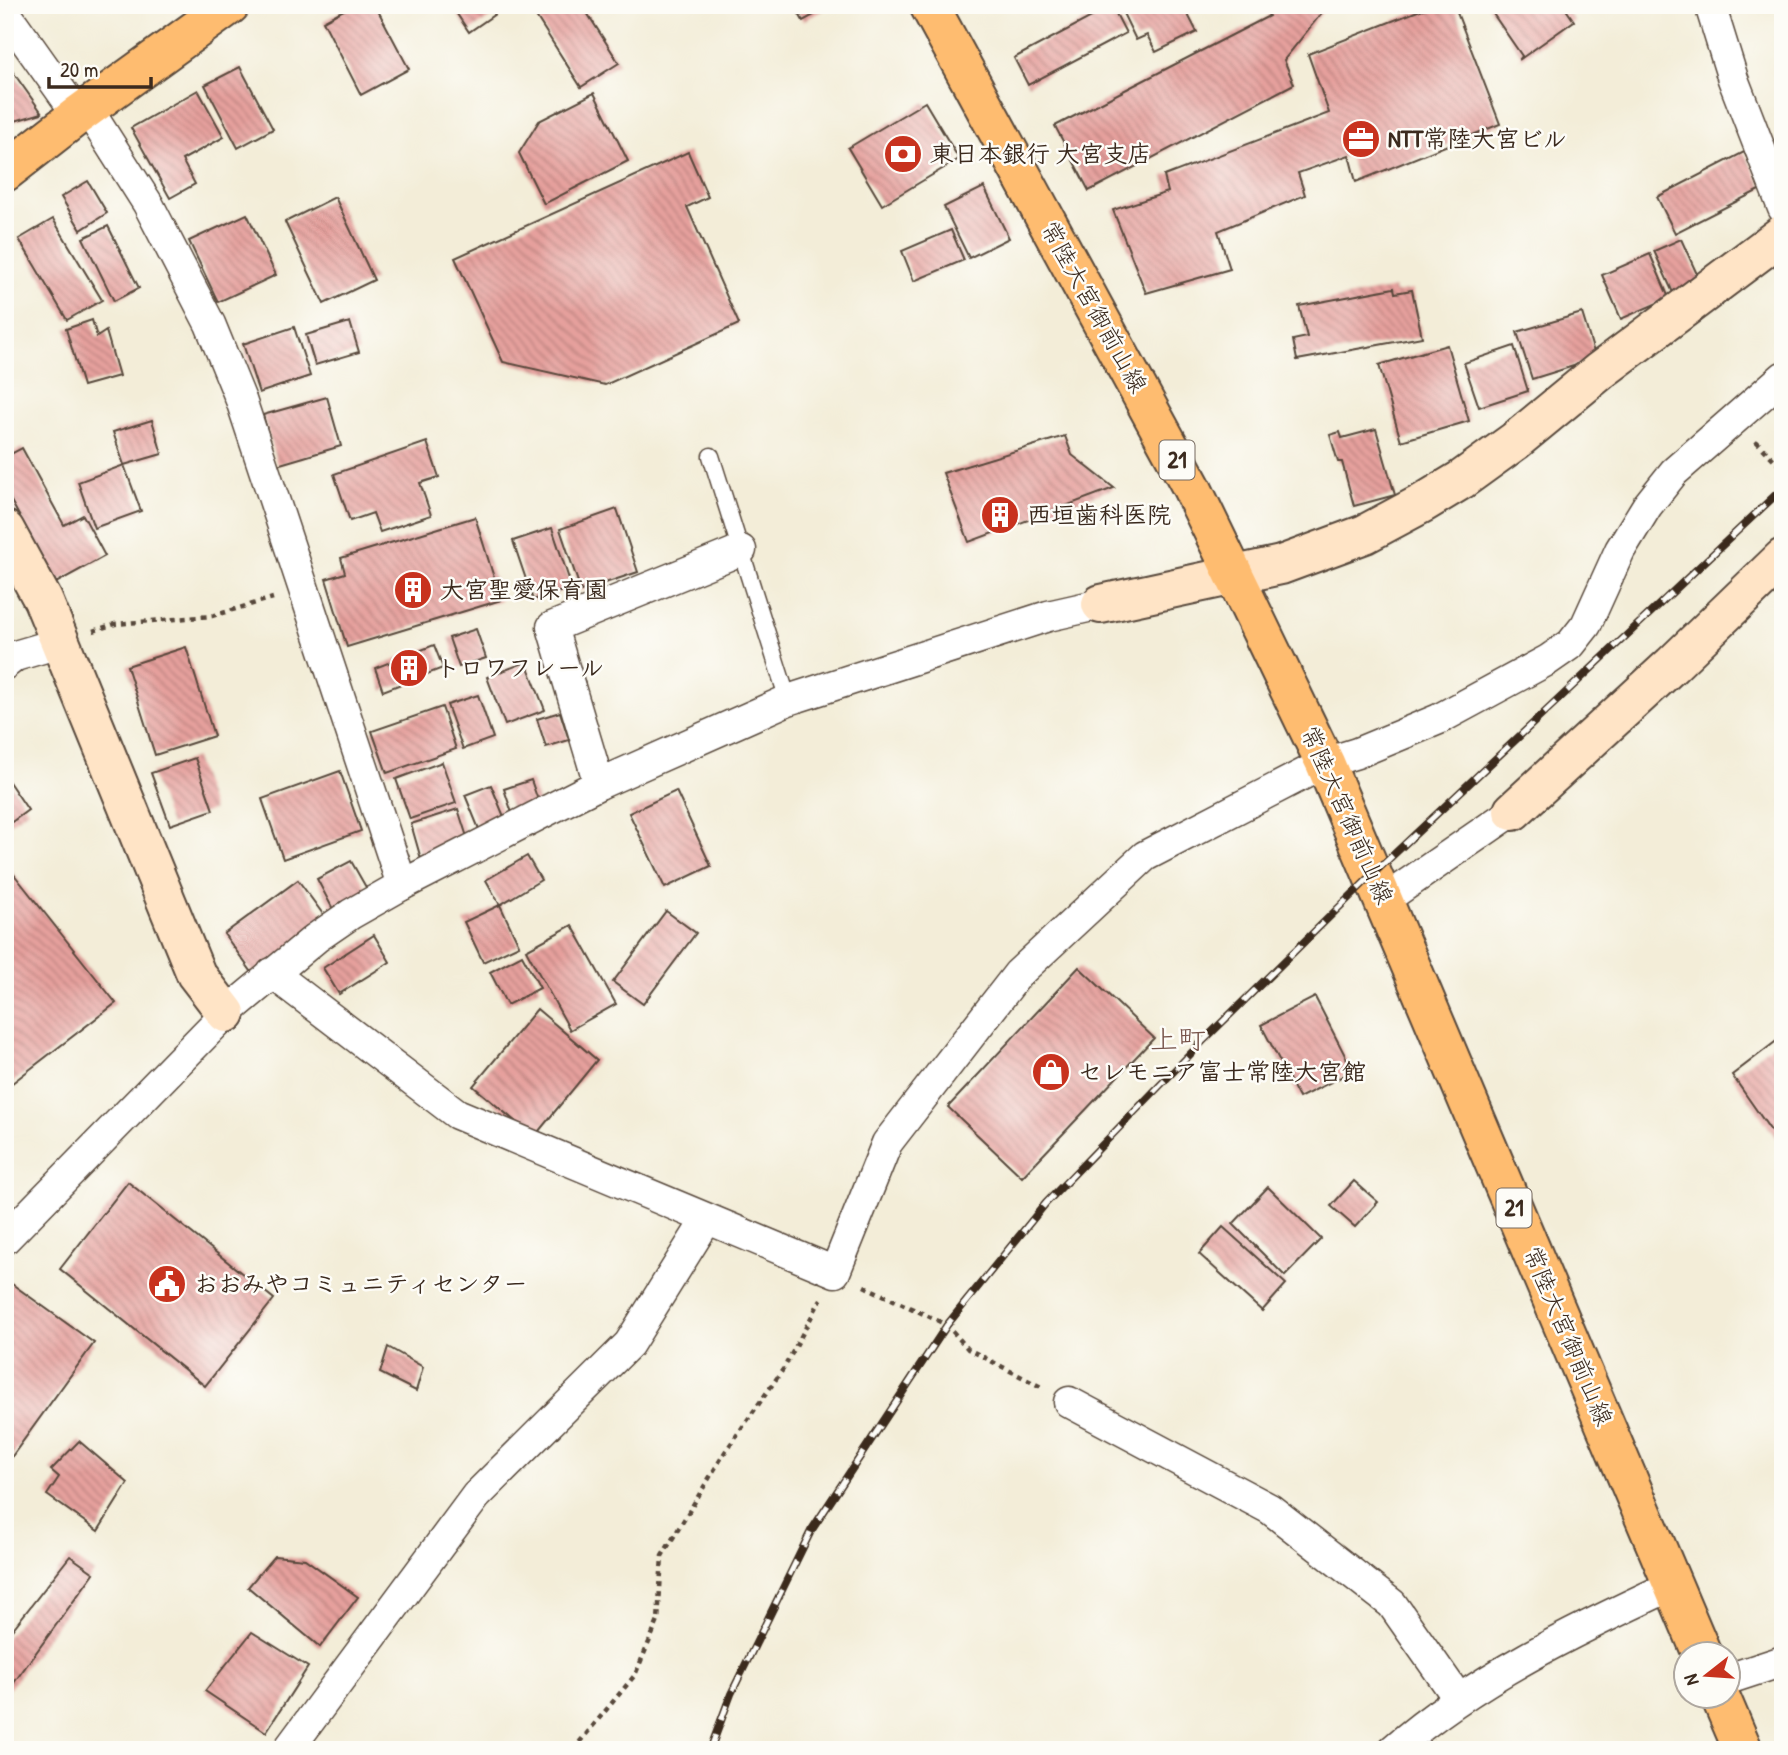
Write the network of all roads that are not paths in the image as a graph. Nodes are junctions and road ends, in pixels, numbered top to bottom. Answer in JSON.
{"nodes":[{"id":1,"x":230,"y":5,"type":"edge"},
{"id":2,"x":929,"y":5,"type":"edge"},
{"id":3,"x":1710,"y":5,"type":"edge"},
{"id":4,"x":5,"y":12,"type":"edge"},
{"id":5,"x":83,"y":112,"type":"junction"},
{"id":6,"x":5,"y":172,"type":"edge"},
{"id":7,"x":1783,"y":208,"type":"edge"},
{"id":8,"x":1783,"y":234,"type":"edge"},
{"id":9,"x":1783,"y":377,"type":"edge"},
{"id":10,"x":710,"y":456,"type":"dead end"},
{"id":11,"x":5,"y":530,"type":"edge"},
{"id":12,"x":741,"y":550,"type":"junction"},
{"id":13,"x":1783,"y":558,"type":"edge"},
{"id":14,"x":1234,"y":573,"type":"junction"},
{"id":15,"x":1101,"y":604,"type":"joint"},
{"id":16,"x":59,"y":643,"type":"junction"},
{"id":17,"x":5,"y":664,"type":"edge"},
{"id":18,"x":788,"y":700,"type":"junction"},
{"id":19,"x":1325,"y":762,"type":"junction"},
{"id":20,"x":599,"y":784,"type":"junction"},
{"id":21,"x":1513,"y":811,"type":"joint"},
{"id":22,"x":402,"y":885,"type":"junction"},
{"id":23,"x":1384,"y":900,"type":"junction"},
{"id":24,"x":272,"y":973,"type":"junction"},
{"id":25,"x":226,"y":1013,"type":"junction"},
{"id":26,"x":707,"y":1219,"type":"junction"},
{"id":27,"x":5,"y":1239,"type":"edge"},
{"id":28,"x":1069,"y":1402,"type":"road end"},
{"id":29,"x":1673,"y":1586,"type":"junction"},
{"id":30,"x":1696,"y":1640,"type":"edge"},
{"id":31,"x":1783,"y":1661,"type":"edge"},
{"id":32,"x":1742,"y":1674,"type":"edge"},
{"id":33,"x":1458,"y":1698,"type":"junction"},
{"id":34,"x":1726,"y":1710,"type":"edge"},
{"id":35,"x":288,"y":1750,"type":"edge"},
{"id":36,"x":1393,"y":1750,"type":"edge"},
{"id":37,"x":1743,"y":1750,"type":"edge"}],
"edges":[{"from":1,"to":5,"type":"main road"},
{"from":2,"to":14,"type":"main road","name":"常陸大宮御前山線","number":"21"},
{"from":3,"to":7,"type":"street"},
{"from":4,"to":5,"type":"street"},
{"from":5,"to":6,"type":"main road"},
{"from":5,"to":22,"type":"street"},
{"from":8,"to":14,"type":"street"},
{"from":9,"to":19,"type":"street"},
{"from":10,"to":12,"type":"lane"},
{"from":11,"to":16,"type":"street"},
{"from":12,"to":18,"type":"lane"},
{"from":12,"to":20,"type":"street"},
{"from":13,"to":21,"type":"street"},
{"from":14,"to":15,"type":"street"},
{"from":14,"to":19,"type":"main road","name":"常陸大宮御前山線","number":"21"},
{"from":15,"to":18,"type":"street"},
{"from":16,"to":17,"type":"street"},
{"from":16,"to":25,"type":"street"},
{"from":18,"to":20,"type":"street"},
{"from":19,"to":23,"type":"main road","name":"常陸大宮御前山線","number":"21"},
{"from":19,"to":26,"type":"street"},
{"from":20,"to":22,"type":"street"},
{"from":21,"to":23,"type":"street"},
{"from":22,"to":24,"type":"street"},
{"from":23,"to":29,"type":"main road","name":"常陸大宮御前山線","number":"21"},
{"from":24,"to":25,"type":"street"},
{"from":24,"to":26,"type":"street"},
{"from":25,"to":27,"type":"street"},
{"from":26,"to":35,"type":"street"},
{"from":28,"to":33,"type":"street"},
{"from":29,"to":30,"type":"main road","name":"常陸大宮御前山線","number":"21"},
{"from":29,"to":33,"type":"street"},
{"from":31,"to":32,"type":"street"},
{"from":33,"to":36,"type":"street"},
{"from":34,"to":37,"type":"main road"}]}
